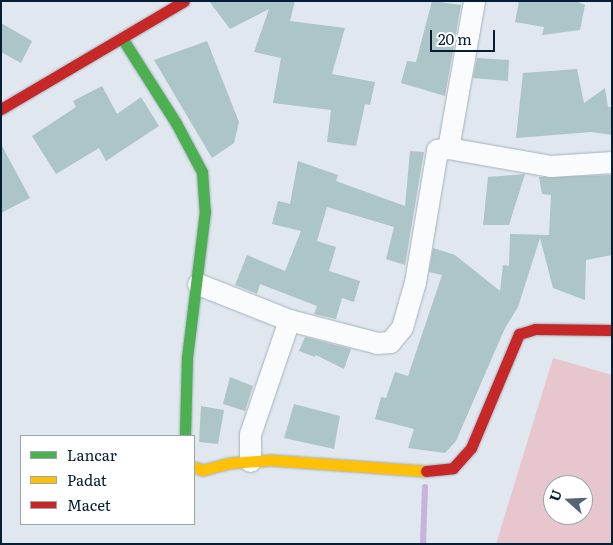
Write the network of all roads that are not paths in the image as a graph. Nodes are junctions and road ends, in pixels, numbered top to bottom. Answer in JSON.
{"nodes":[{"id":1,"x":184,"y":1,"type":"edge"},
{"id":2,"x":474,"y":1,"type":"edge"},
{"id":3,"x":122,"y":38,"type":"junction"},
{"id":4,"x":1,"y":110,"type":"edge"},
{"id":5,"x":448,"y":148,"type":"junction"},
{"id":6,"x":612,"y":162,"type":"edge"},
{"id":7,"x":198,"y":284,"type":"junction"},
{"id":8,"x":289,"y":320,"type":"junction"},
{"id":9,"x":612,"y":330,"type":"edge"},
{"id":10,"x":185,"y":435,"type":"edge"},
{"id":11,"x":250,"y":461,"type":"junction"},
{"id":12,"x":195,"y":467,"type":"edge"}],
"edges":[{"from":1,"to":3,"type":"street"},
{"from":2,"to":5,"type":"street"},
{"from":3,"to":4,"type":"street"},
{"from":3,"to":7,"type":"street"},
{"from":5,"to":6,"type":"street"},
{"from":5,"to":8,"type":"street"},
{"from":7,"to":8,"type":"street"},
{"from":7,"to":10,"type":"street"},
{"from":8,"to":11,"type":"street"},
{"from":9,"to":11,"type":"street"},
{"from":11,"to":12,"type":"street"}]}
